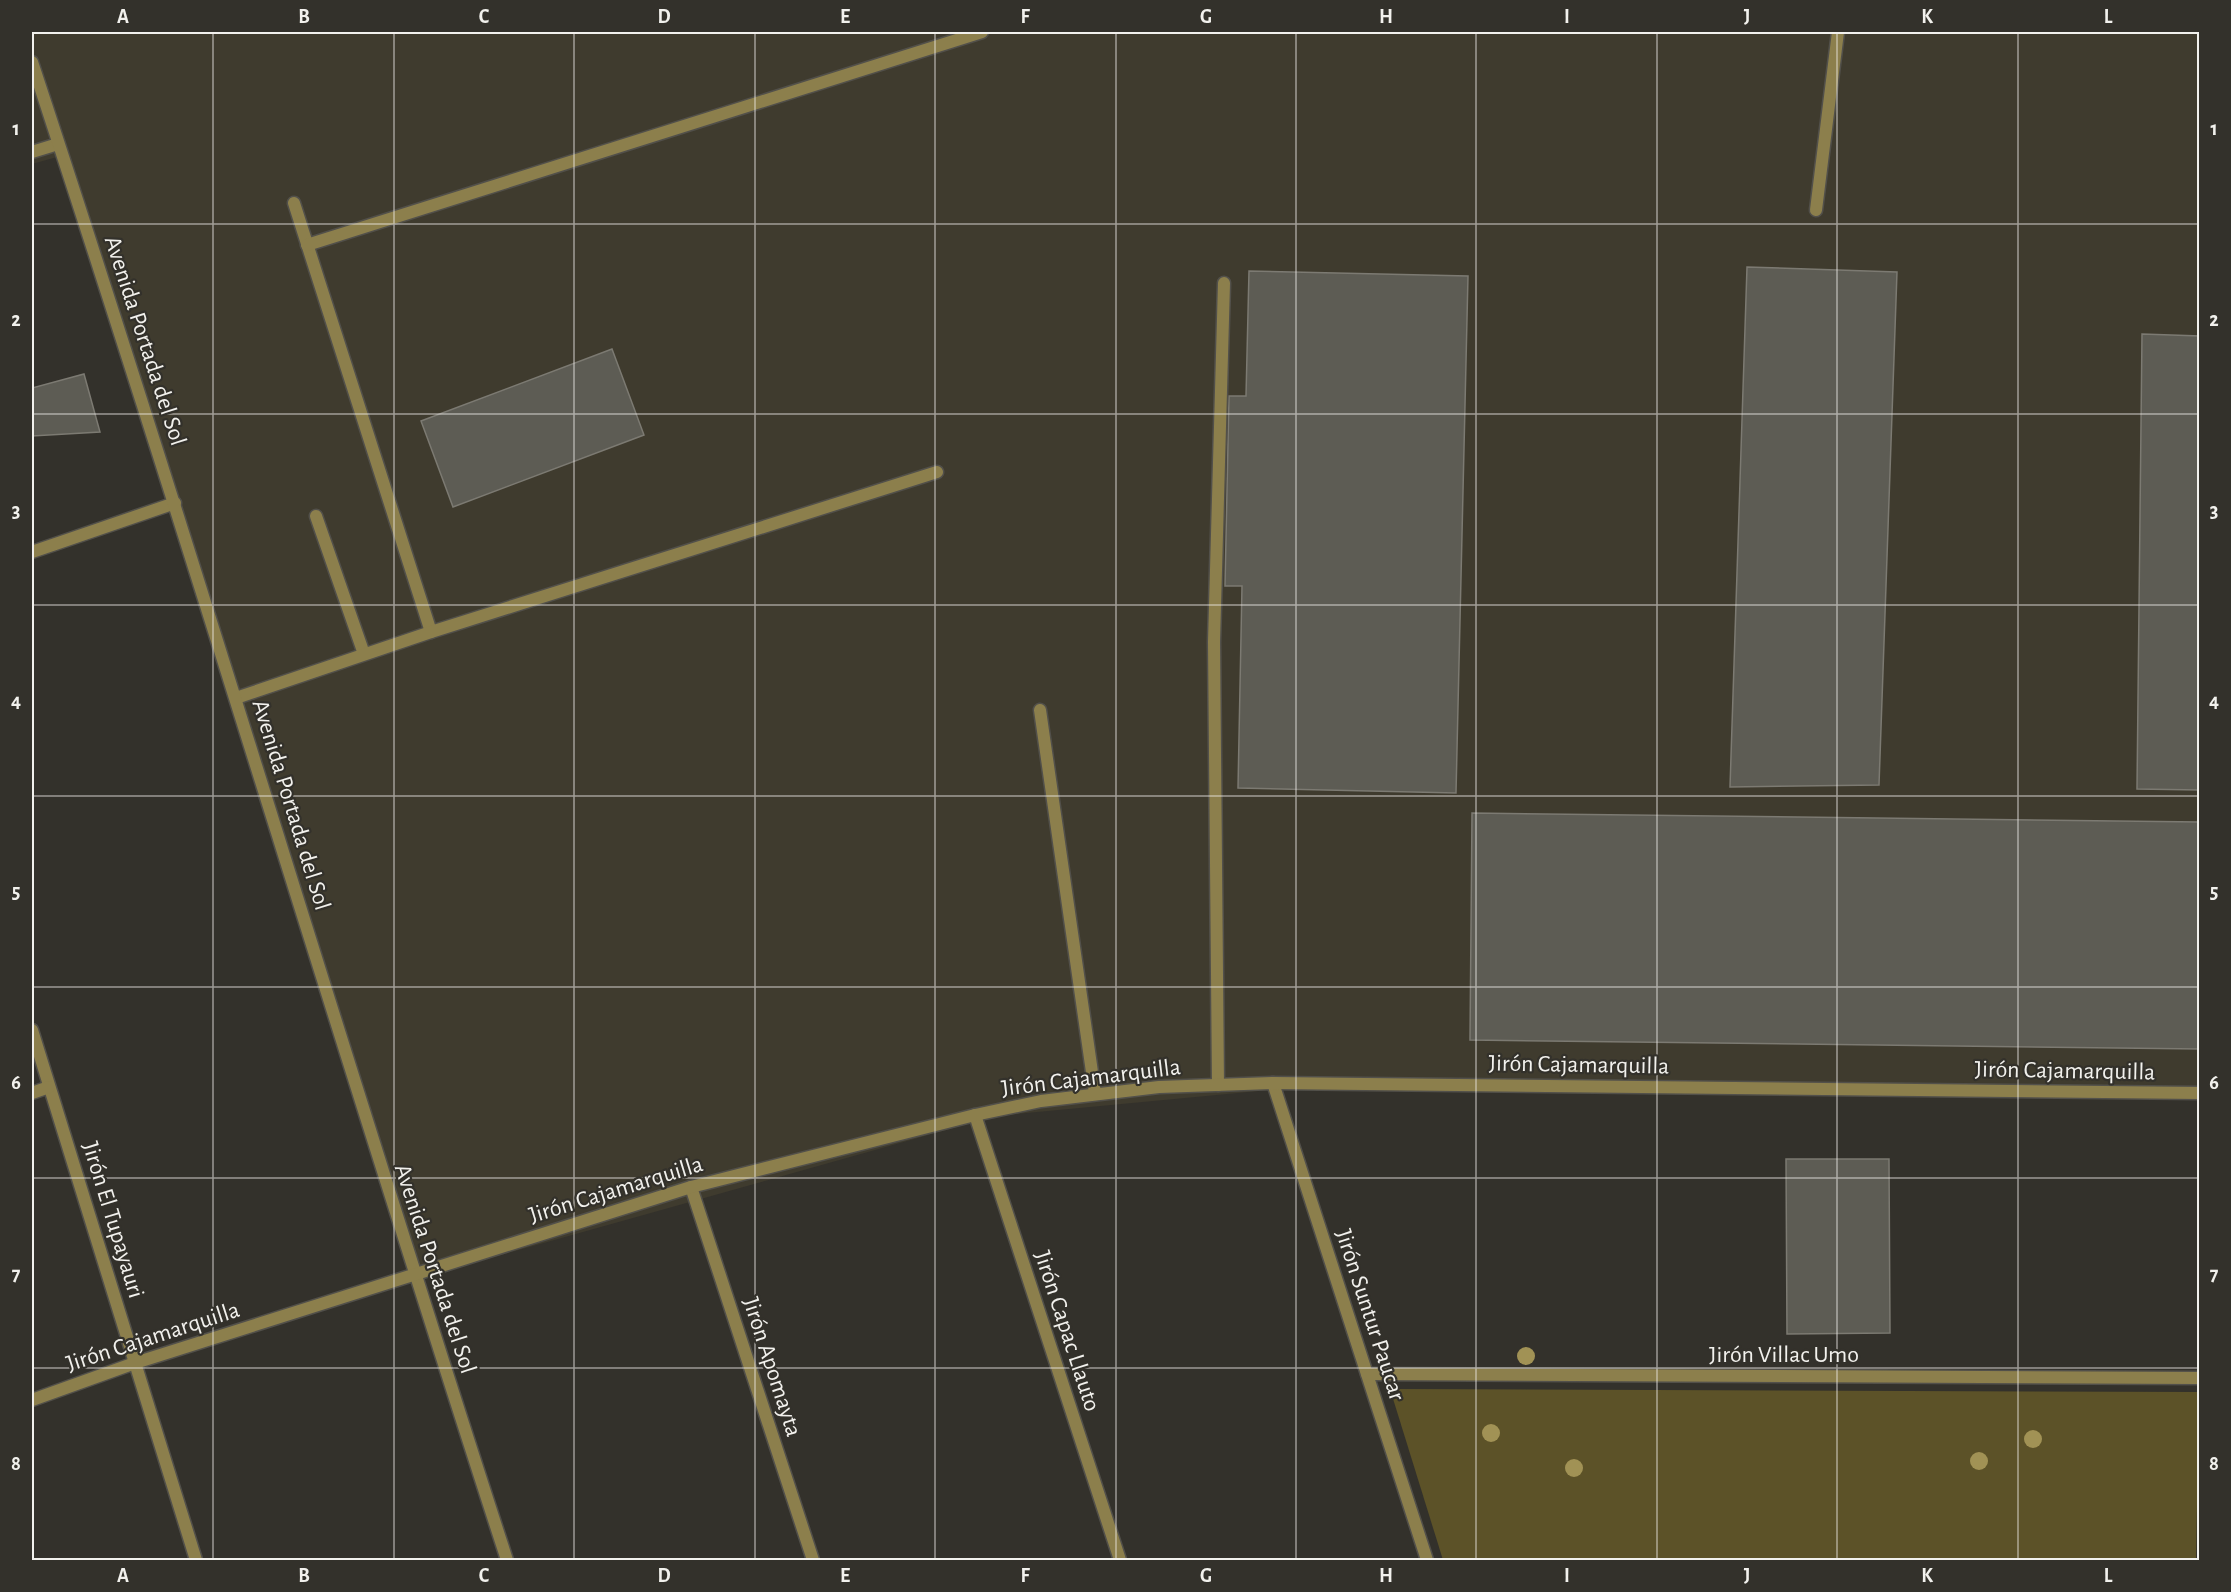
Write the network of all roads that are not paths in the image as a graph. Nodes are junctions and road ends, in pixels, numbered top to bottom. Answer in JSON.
{"nodes":[{"id":1,"x":982,"y":32,"type":"edge"},
{"id":2,"x":1838,"y":32,"type":"edge"},
{"id":3,"x":32,"y":62,"type":"edge"},
{"id":4,"x":58,"y":144,"type":"junction"},
{"id":5,"x":32,"y":152,"type":"edge"},
{"id":6,"x":294,"y":203,"type":"dead end"},
{"id":7,"x":1816,"y":210,"type":"dead end"},
{"id":8,"x":307,"y":245,"type":"junction"},
{"id":9,"x":1224,"y":283,"type":"dead end"},
{"id":10,"x":937,"y":472,"type":"dead end"},
{"id":11,"x":175,"y":503,"type":"junction"},
{"id":12,"x":315,"y":516,"type":"dead end"},
{"id":13,"x":32,"y":552,"type":"edge"},
{"id":14,"x":431,"y":632,"type":"junction"},
{"id":15,"x":364,"y":654,"type":"junction"},
{"id":16,"x":236,"y":698,"type":"junction"},
{"id":17,"x":1040,"y":710,"type":"dead end"},
{"id":18,"x":32,"y":1030,"type":"edge"},
{"id":19,"x":1273,"y":1083,"type":"junction"},
{"id":20,"x":1218,"y":1085,"type":"junction"},
{"id":21,"x":49,"y":1087,"type":"junction"},
{"id":22,"x":32,"y":1093,"type":"edge"},
{"id":23,"x":2199,"y":1093,"type":"edge"},
{"id":24,"x":1095,"y":1094,"type":"junction"},
{"id":25,"x":975,"y":1115,"type":"junction"},
{"id":26,"x":691,"y":1187,"type":"junction"},
{"id":27,"x":414,"y":1276,"type":"junction"},
{"id":28,"x":135,"y":1363,"type":"junction"},
{"id":29,"x":1367,"y":1374,"type":"junction"},
{"id":30,"x":2199,"y":1378,"type":"edge"},
{"id":31,"x":32,"y":1400,"type":"edge"},
{"id":32,"x":196,"y":1560,"type":"edge"},
{"id":33,"x":507,"y":1560,"type":"edge"},
{"id":34,"x":813,"y":1560,"type":"edge"},
{"id":35,"x":1120,"y":1560,"type":"edge"},
{"id":36,"x":1427,"y":1560,"type":"edge"}],
"edges":[{"from":1,"to":8,"type":"street"},
{"from":2,"to":7,"type":"street"},
{"from":3,"to":4,"type":"street","name":"Avenida Portada del Sol"},
{"from":4,"to":5,"type":"street"},
{"from":4,"to":11,"type":"street","name":"Avenida Portada del Sol"},
{"from":6,"to":8,"type":"street"},
{"from":8,"to":14,"type":"street"},
{"from":9,"to":20,"type":"street"},
{"from":10,"to":14,"type":"street"},
{"from":11,"to":13,"type":"street"},
{"from":11,"to":16,"type":"street","name":"Avenida Portada del Sol"},
{"from":12,"to":15,"type":"street"},
{"from":14,"to":15,"type":"street"},
{"from":15,"to":16,"type":"street"},
{"from":16,"to":27,"type":"street","name":"Avenida Portada del Sol"},
{"from":17,"to":24,"type":"street"},
{"from":18,"to":21,"type":"street","name":"Jirón El Tupayauri"},
{"from":19,"to":20,"type":"street","name":"Jirón Cajamarquilla"},
{"from":19,"to":23,"type":"street","name":"Jirón Cajamarquilla"},
{"from":19,"to":29,"type":"street","name":"Jirón Suntur Paucar"},
{"from":20,"to":24,"type":"street","name":"Jirón Cajamarquilla"},
{"from":21,"to":22,"type":"street"},
{"from":21,"to":28,"type":"street","name":"Jirón El Tupayauri"},
{"from":24,"to":25,"type":"street","name":"Jirón Cajamarquilla"},
{"from":25,"to":26,"type":"street","name":"Jirón Cajamarquilla"},
{"from":25,"to":35,"type":"street","name":"Jirón Capac Llauto"},
{"from":26,"to":27,"type":"street","name":"Jirón Cajamarquilla"},
{"from":26,"to":34,"type":"street","name":"Jirón Apomayta"},
{"from":27,"to":28,"type":"street","name":"Jirón Cajamarquilla"},
{"from":27,"to":33,"type":"street","name":"Avenida Portada del Sol"},
{"from":28,"to":31,"type":"street","name":"Jirón Cajamarquilla"},
{"from":28,"to":32,"type":"street","name":"Jirón El Tupayauri"},
{"from":29,"to":30,"type":"street","name":"Jirón Villac Umo"},
{"from":29,"to":36,"type":"street","name":"Jirón Suntur Paucar"}]}
